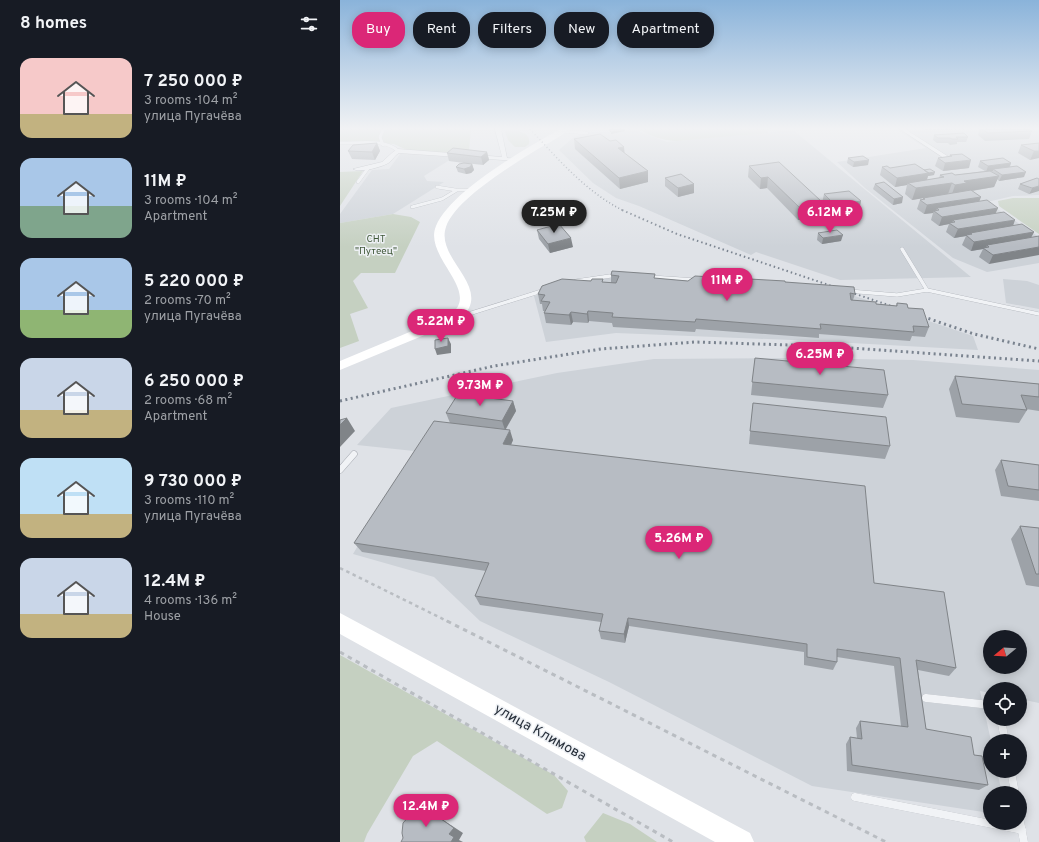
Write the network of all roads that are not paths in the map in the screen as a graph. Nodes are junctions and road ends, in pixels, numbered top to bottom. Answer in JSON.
{"nodes":[{"id":1,"x":361,"y":168,"type":"edge"},
{"id":2,"x":368,"y":168,"type":"edge"},
{"id":3,"x":504,"y":168,"type":"edge"},
{"id":4,"x":356,"y":169,"type":"dead end"},
{"id":5,"x":358,"y":182,"type":"dead end"},
{"id":6,"x":437,"y":187,"type":"dead end"},
{"id":7,"x":457,"y":190,"type":"junction"},
{"id":8,"x":474,"y":190,"type":"junction"},
{"id":9,"x":412,"y":207,"type":"dead end"},
{"id":10,"x":902,"y":249,"type":"dead end"},
{"id":11,"x":623,"y":275,"type":"edge"},
{"id":12,"x":646,"y":277,"type":"edge"},
{"id":13,"x":701,"y":281,"type":"edge"},
{"id":14,"x":569,"y":283,"type":"edge"},
{"id":15,"x":553,"y":288,"type":"edge"},
{"id":16,"x":928,"y":290,"type":"junction"},
{"id":17,"x":842,"y":291,"type":"edge"},
{"id":18,"x":1039,"y":314,"type":"edge"},
{"id":19,"x":452,"y":319,"type":"junction"},
{"id":20,"x":340,"y":366,"type":"edge"},
{"id":21,"x":354,"y":454,"type":"dead end"},
{"id":22,"x":340,"y":470,"type":"edge"},
{"id":23,"x":340,"y":623,"type":"edge"},
{"id":24,"x":926,"y":698,"type":"dead end"},
{"id":25,"x":983,"y":704,"type":"edge"},
{"id":26,"x":855,"y":798,"type":"dead end"},
{"id":27,"x":983,"y":823,"type":"edge"},
{"id":28,"x":1022,"y":830,"type":"edge"},
{"id":29,"x":741,"y":842,"type":"edge"},
{"id":30,"x":1024,"y":842,"type":"edge"}],
"edges":[{"from":1,"to":4,"type":"street"},
{"from":2,"to":5,"type":"lane"},
{"from":3,"to":8,"type":"street"},
{"from":6,"to":7,"type":"lane"},
{"from":7,"to":8,"type":"lane"},
{"from":7,"to":9,"type":"lane"},
{"from":8,"to":19,"type":"street"},
{"from":10,"to":16,"type":"lane"},
{"from":11,"to":14,"type":"lane"},
{"from":12,"to":13,"type":"lane"},
{"from":15,"to":19,"type":"lane"},
{"from":16,"to":17,"type":"lane"},
{"from":16,"to":18,"type":"lane"},
{"from":19,"to":20,"type":"street"},
{"from":21,"to":22,"type":"lane"},
{"from":23,"to":29,"type":"street","name":"улица Климова"},
{"from":24,"to":25,"type":"lane"},
{"from":26,"to":27,"type":"lane"},
{"from":28,"to":30,"type":"lane"}]}
